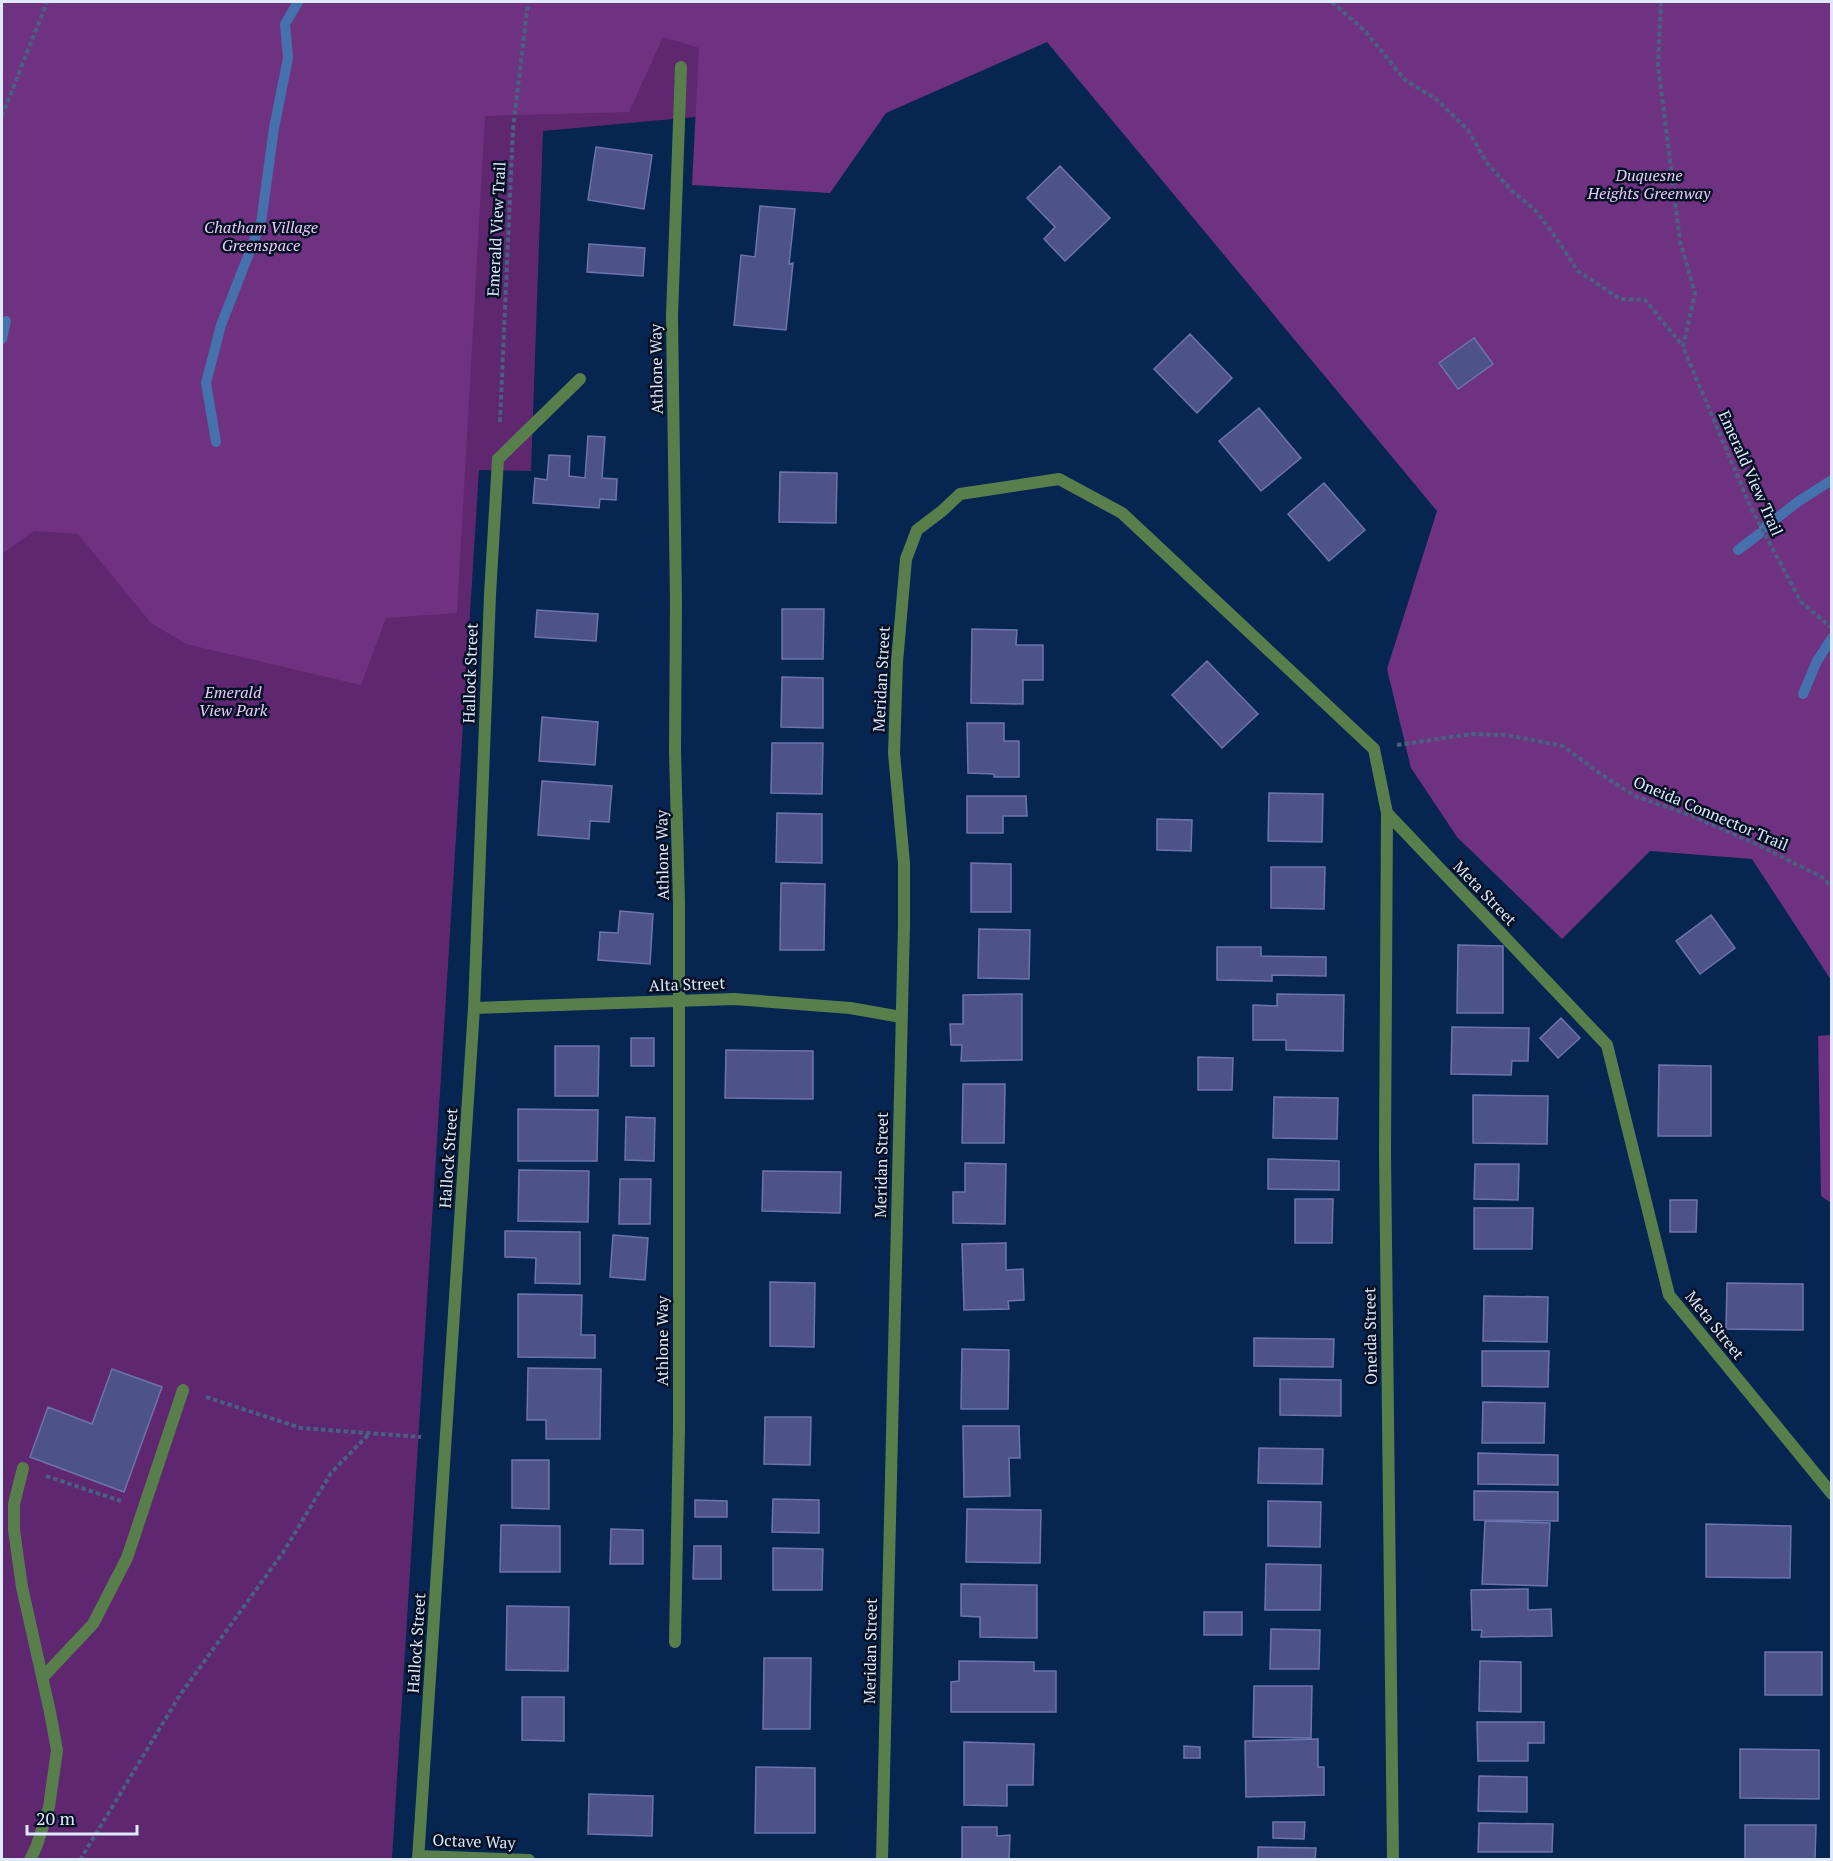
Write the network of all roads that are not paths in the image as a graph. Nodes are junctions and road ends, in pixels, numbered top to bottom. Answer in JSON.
{"nodes":[{"id":1,"x":681,"y":67,"type":"dead end"},
{"id":2,"x":580,"y":379,"type":"dead end"},
{"id":3,"x":1387,"y":813,"type":"junction"},
{"id":4,"x":679,"y":1001,"type":"junction"},
{"id":5,"x":474,"y":1008,"type":"junction"},
{"id":6,"x":901,"y":1017,"type":"junction"},
{"id":7,"x":183,"y":1390,"type":"road end"},
{"id":8,"x":23,"y":1468,"type":"road end"},
{"id":9,"x":1832,"y":1494,"type":"edge"},
{"id":10,"x":675,"y":1642,"type":"dead end"},
{"id":11,"x":43,"y":1677,"type":"junction"},
{"id":12,"x":418,"y":1858,"type":"edge"},
{"id":13,"x":30,"y":1860,"type":"edge"},
{"id":14,"x":529,"y":1860,"type":"edge"},
{"id":15,"x":882,"y":1860,"type":"edge"},
{"id":16,"x":1393,"y":1860,"type":"edge"}],
"edges":[{"from":1,"to":4,"type":"street","name":"Athlone Way"},
{"from":2,"to":5,"type":"street","name":"Hallock Street"},
{"from":3,"to":6,"type":"street","name":"Meridan Street"},
{"from":3,"to":9,"type":"street","name":"Meta Street"},
{"from":3,"to":16,"type":"street","name":"Oneida Street"},
{"from":4,"to":5,"type":"street","name":"Alta Street"},
{"from":4,"to":6,"type":"street","name":"Alta Street"},
{"from":4,"to":10,"type":"street","name":"Athlone Way"},
{"from":5,"to":12,"type":"street","name":"Hallock Street"},
{"from":6,"to":15,"type":"street","name":"Meridan Street"},
{"from":7,"to":11,"type":"street"},
{"from":8,"to":11,"type":"street"},
{"from":11,"to":13,"type":"street"},
{"from":12,"to":14,"type":"street","name":"Octave Way"}]}
